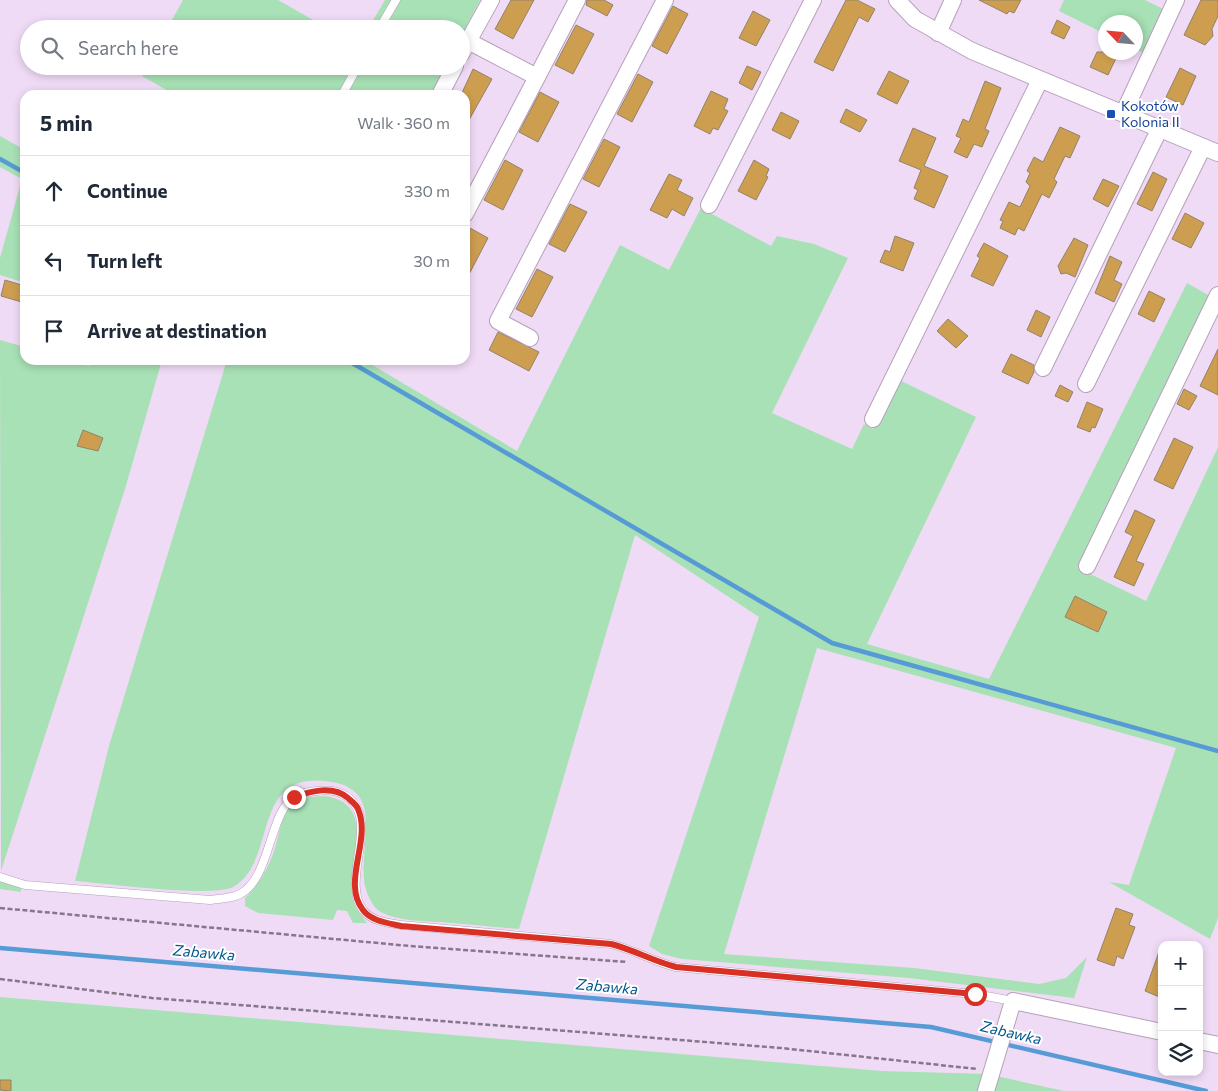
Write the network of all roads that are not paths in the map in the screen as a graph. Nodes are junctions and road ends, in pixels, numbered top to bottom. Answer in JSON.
{"nodes":[{"id":1,"x":396,"y":0,"type":"edge"},
{"id":2,"x":491,"y":0,"type":"edge"},
{"id":3,"x":577,"y":0,"type":"edge"},
{"id":4,"x":665,"y":0,"type":"edge"},
{"id":5,"x":813,"y":0,"type":"edge"},
{"id":6,"x":897,"y":0,"type":"edge"},
{"id":7,"x":953,"y":0,"type":"edge"},
{"id":8,"x":1176,"y":0,"type":"edge"},
{"id":9,"x":384,"y":20,"type":"edge"},
{"id":10,"x":938,"y":33,"type":"junction"},
{"id":11,"x":470,"y":39,"type":"edge"},
{"id":12,"x":470,"y":50,"type":"edge"},
{"id":13,"x":353,"y":75,"type":"edge"},
{"id":14,"x":450,"y":75,"type":"edge"},
{"id":15,"x":537,"y":78,"type":"junction"},
{"id":16,"x":1040,"y":80,"type":"junction"},
{"id":17,"x":345,"y":90,"type":"edge"},
{"id":18,"x":443,"y":90,"type":"edge"},
{"id":19,"x":1124,"y":112,"type":"junction"},
{"id":20,"x":1160,"y":128,"type":"junction"},
{"id":21,"x":1210,"y":150,"type":"edge"},
{"id":22,"x":470,"y":205,"type":"edge"},
{"id":23,"x":709,"y":206,"type":"dead end"},
{"id":24,"x":1218,"y":295,"type":"edge"},
{"id":25,"x":530,"y":338,"type":"dead end"},
{"id":26,"x":1043,"y":368,"type":"dead end"},
{"id":27,"x":1086,"y":384,"type":"dead end"},
{"id":28,"x":873,"y":419,"type":"dead end"},
{"id":29,"x":1087,"y":566,"type":"dead end"},
{"id":30,"x":0,"y":877,"type":"edge"},
{"id":31,"x":1014,"y":1001,"type":"junction"},
{"id":32,"x":1158,"y":1031,"type":"edge"},
{"id":33,"x":1203,"y":1042,"type":"edge"},
{"id":34,"x":1218,"y":1045,"type":"edge"},
{"id":35,"x":986,"y":1091,"type":"edge"}],
"edges":[{"from":1,"to":9,"type":"lane"},
{"from":2,"to":11,"type":"street"},
{"from":3,"to":15,"type":"street"},
{"from":4,"to":25,"type":"street"},
{"from":5,"to":23,"type":"street"},
{"from":6,"to":10,"type":"street"},
{"from":7,"to":10,"type":"street"},
{"from":8,"to":19,"type":"street"},
{"from":10,"to":16,"type":"street"},
{"from":12,"to":15,"type":"street"},
{"from":13,"to":17,"type":"lane"},
{"from":14,"to":18,"type":"street"},
{"from":15,"to":22,"type":"street"},
{"from":16,"to":19,"type":"street"},
{"from":16,"to":28,"type":"street"},
{"from":19,"to":20,"type":"street"},
{"from":20,"to":21,"type":"street"},
{"from":20,"to":26,"type":"street"},
{"from":21,"to":27,"type":"street"},
{"from":24,"to":29,"type":"street"},
{"from":30,"to":31,"type":"lane"},
{"from":31,"to":32,"type":"street"},
{"from":31,"to":35,"type":"street"},
{"from":33,"to":34,"type":"street"}]}
